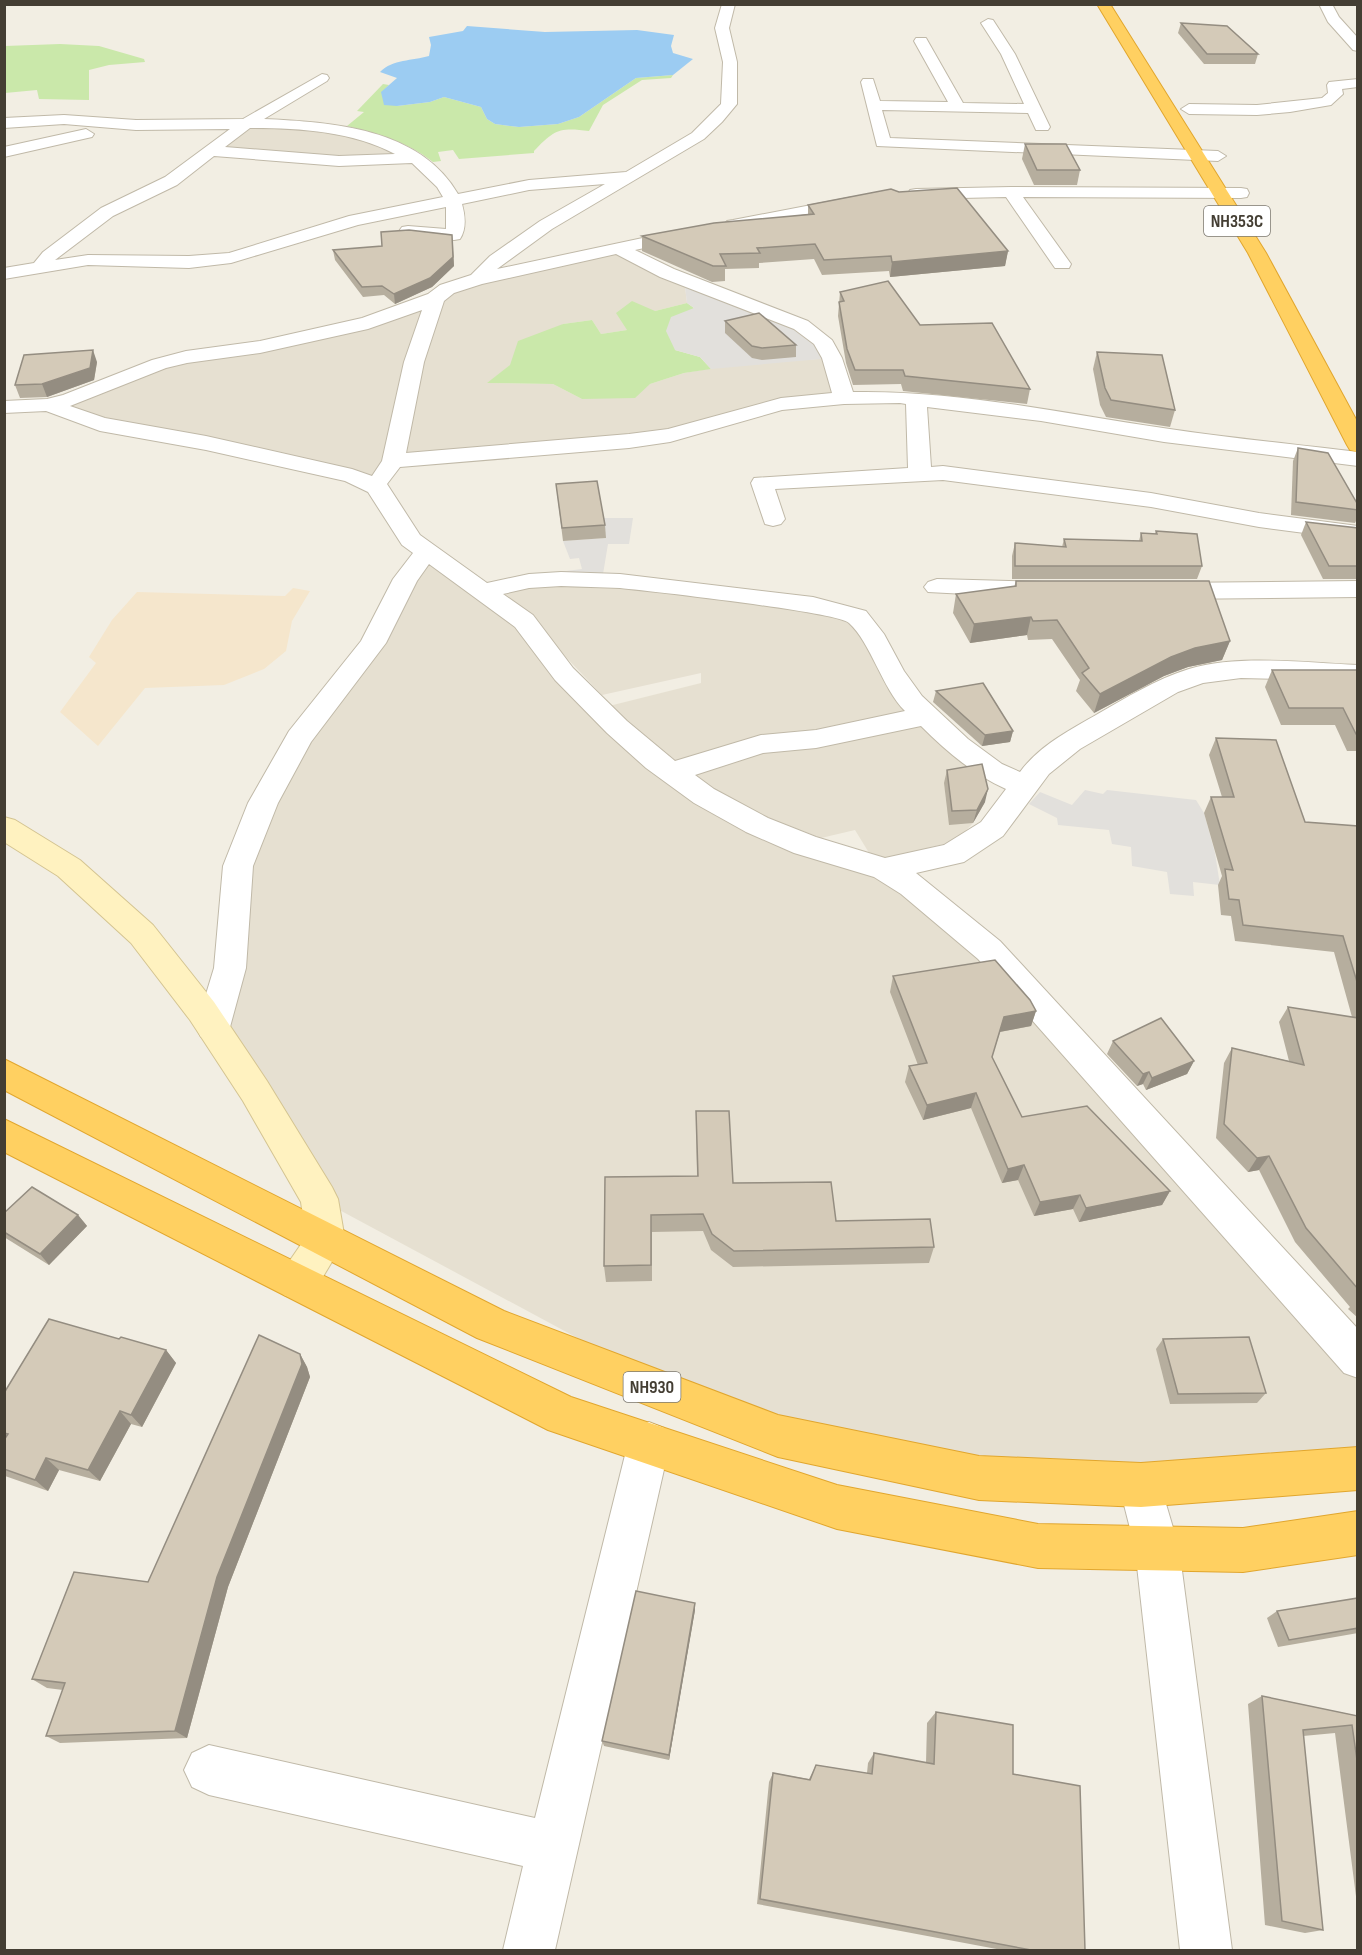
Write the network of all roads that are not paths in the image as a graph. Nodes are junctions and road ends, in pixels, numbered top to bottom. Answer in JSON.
{"nodes":[{"id":1,"x":729,"y":4,"type":"edge"},
{"id":2,"x":1103,"y":4,"type":"edge"},
{"id":3,"x":1119,"y":4,"type":"edge"},
{"id":4,"x":1325,"y":4,"type":"edge"},
{"id":5,"x":988,"y":23,"type":"dead end"},
{"id":6,"x":921,"y":41,"type":"dead end"},
{"id":7,"x":1358,"y":47,"type":"edge"},
{"id":8,"x":1167,"y":76,"type":"dead end"},
{"id":9,"x":322,"y":78,"type":"dead end"},
{"id":10,"x":868,"y":82,"type":"dead end"},
{"id":11,"x":1358,"y":83,"type":"edge"},
{"id":12,"x":1184,"y":102,"type":"joint"},
{"id":13,"x":874,"y":105,"type":"junction"},
{"id":14,"x":958,"y":107,"type":"junction"},
{"id":15,"x":1034,"y":109,"type":"junction"},
{"id":16,"x":4,"y":123,"type":"edge"},
{"id":17,"x":125,"y":124,"type":"junction"},
{"id":18,"x":246,"y":124,"type":"junction"},
{"id":19,"x":210,"y":151,"type":"junction"},
{"id":20,"x":1052,"y":151,"type":"junction"},
{"id":21,"x":4,"y":152,"type":"edge"},
{"id":22,"x":1197,"y":156,"type":"junction"},
{"id":23,"x":1218,"y":156,"type":"junction"},
{"id":24,"x":417,"y":158,"type":"junction"},
{"id":25,"x":629,"y":177,"type":"junction"},
{"id":26,"x":1011,"y":192,"type":"junction"},
{"id":27,"x":1219,"y":193,"type":"junction"},
{"id":28,"x":902,"y":196,"type":"edge"},
{"id":29,"x":1244,"y":198,"type":"joint"},
{"id":30,"x":870,"y":199,"type":"edge"},
{"id":31,"x":454,"y":200,"type":"junction"},
{"id":32,"x":363,"y":218,"type":"junction"},
{"id":33,"x":619,"y":249,"type":"junction"},
{"id":34,"x":1062,"y":264,"type":"dead end"},
{"id":35,"x":41,"y":267,"type":"junction"},
{"id":36,"x":4,"y":274,"type":"edge"},
{"id":37,"x":477,"y":279,"type":"junction"},
{"id":38,"x":435,"y":298,"type":"junction"},
{"id":39,"x":844,"y":398,"type":"junction"},
{"id":40,"x":916,"y":399,"type":"junction"},
{"id":41,"x":48,"y":405,"type":"junction"},
{"id":42,"x":4,"y":407,"type":"edge"},
{"id":43,"x":1358,"y":445,"type":"edge"},
{"id":44,"x":1358,"y":459,"type":"edge"},
{"id":45,"x":393,"y":461,"type":"junction"},
{"id":46,"x":920,"y":475,"type":"junction"},
{"id":47,"x":376,"y":487,"type":"junction"},
{"id":48,"x":773,"y":519,"type":"dead end"},
{"id":49,"x":1358,"y":533,"type":"edge"},
{"id":50,"x":427,"y":551,"type":"junction"},
{"id":51,"x":937,"y":587,"type":"dead end"},
{"id":52,"x":1358,"y":589,"type":"edge"},
{"id":53,"x":482,"y":591,"type":"junction"},
{"id":54,"x":1072,"y":591,"type":"edge"},
{"id":55,"x":1143,"y":591,"type":"edge"},
{"id":56,"x":1358,"y":673,"type":"edge"},
{"id":57,"x":927,"y":716,"type":"junction"},
{"id":58,"x":672,"y":772,"type":"junction"},
{"id":59,"x":1024,"y":786,"type":"junction"},
{"id":60,"x":4,"y":827,"type":"edge"},
{"id":61,"x":885,"y":869,"type":"junction"},
{"id":62,"x":213,"y":1028,"type":"junction"},
{"id":63,"x":4,"y":1073,"type":"edge"},
{"id":64,"x":4,"y":1134,"type":"edge"},
{"id":65,"x":326,"y":1240,"type":"junction"},
{"id":66,"x":298,"y":1282,"type":"junction"},
{"id":67,"x":1358,"y":1359,"type":"edge"},
{"id":68,"x":649,"y":1443,"type":"junction"},
{"id":69,"x":1358,"y":1468,"type":"edge"},
{"id":70,"x":1141,"y":1485,"type":"junction"},
{"id":71,"x":1358,"y":1533,"type":"edge"},
{"id":72,"x":1157,"y":1548,"type":"junction"},
{"id":73,"x":209,"y":1770,"type":"dead end"},
{"id":74,"x":553,"y":1847,"type":"junction"},
{"id":75,"x":529,"y":1950,"type":"edge"},
{"id":76,"x":1206,"y":1950,"type":"edge"}],
"edges":[{"from":1,"to":25,"type":"street"},
{"from":2,"to":22,"type":"highway","number":"NH353C"},
{"from":3,"to":8,"type":"highway"},
{"from":4,"to":7,"type":"street"},
{"from":5,"to":15,"type":"street"},
{"from":6,"to":14,"type":"street"},
{"from":9,"to":18,"type":"street"},
{"from":10,"to":13,"type":"street"},
{"from":11,"to":12,"type":"street"},
{"from":12,"to":23,"type":"highway","number":"NH353C"},
{"from":13,"to":14,"type":"street"},
{"from":13,"to":20,"type":"street"},
{"from":14,"to":15,"type":"street"},
{"from":15,"to":20,"type":"street"},
{"from":16,"to":17,"type":"street"},
{"from":17,"to":18,"type":"street"},
{"from":17,"to":21,"type":"street"},
{"from":18,"to":19,"type":"street"},
{"from":18,"to":24,"type":"street"},
{"from":19,"to":24,"type":"street"},
{"from":19,"to":35,"type":"street"},
{"from":20,"to":22,"type":"street"},
{"from":22,"to":23,"type":"street"},
{"from":22,"to":27,"type":"highway","number":"NH353C"},
{"from":23,"to":29,"type":"highway","number":"NH353C"},
{"from":24,"to":31,"type":"street"},
{"from":25,"to":31,"type":"street"},
{"from":25,"to":37,"type":"street"},
{"from":26,"to":27,"type":"street"},
{"from":26,"to":28,"type":"street"},
{"from":26,"to":34,"type":"street"},
{"from":27,"to":29,"type":"street"},
{"from":27,"to":43,"type":"highway","number":"NH353C"},
{"from":30,"to":33,"type":"street"},
{"from":31,"to":32,"type":"street"},
{"from":31,"to":32,"type":"street"},
{"from":32,"to":35,"type":"street"},
{"from":33,"to":37,"type":"street"},
{"from":33,"to":39,"type":"street"},
{"from":35,"to":36,"type":"street"},
{"from":37,"to":38,"type":"street"},
{"from":38,"to":41,"type":"street"},
{"from":38,"to":45,"type":"street"},
{"from":39,"to":40,"type":"street"},
{"from":39,"to":45,"type":"street"},
{"from":40,"to":44,"type":"street"},
{"from":40,"to":46,"type":"street"},
{"from":41,"to":42,"type":"street"},
{"from":41,"to":47,"type":"street"},
{"from":45,"to":47,"type":"street"},
{"from":46,"to":48,"type":"street"},
{"from":46,"to":49,"type":"street"},
{"from":47,"to":50,"type":"street"},
{"from":50,"to":53,"type":"street"},
{"from":50,"to":62,"type":"street"},
{"from":51,"to":54,"type":"street"},
{"from":52,"to":55,"type":"street"},
{"from":53,"to":57,"type":"street"},
{"from":53,"to":58,"type":"street"},
{"from":56,"to":59,"type":"street"},
{"from":57,"to":58,"type":"street"},
{"from":57,"to":59,"type":"street"},
{"from":58,"to":61,"type":"street"},
{"from":59,"to":61,"type":"street"},
{"from":60,"to":62,"type":"street"},
{"from":61,"to":67,"type":"street"},
{"from":62,"to":65,"type":"street"},
{"from":63,"to":65,"type":"highway","number":"NH930"},
{"from":64,"to":66,"type":"highway"},
{"from":65,"to":66,"type":"street"},
{"from":65,"to":70,"type":"highway","number":"NH930"},
{"from":66,"to":68,"type":"highway"},
{"from":68,"to":72,"type":"highway"},
{"from":68,"to":74,"type":"street"},
{"from":69,"to":70,"type":"highway","number":"NH930"},
{"from":70,"to":72,"type":"street"},
{"from":71,"to":72,"type":"highway"},
{"from":72,"to":76,"type":"street"},
{"from":73,"to":74,"type":"street"},
{"from":74,"to":75,"type":"street"}]}
